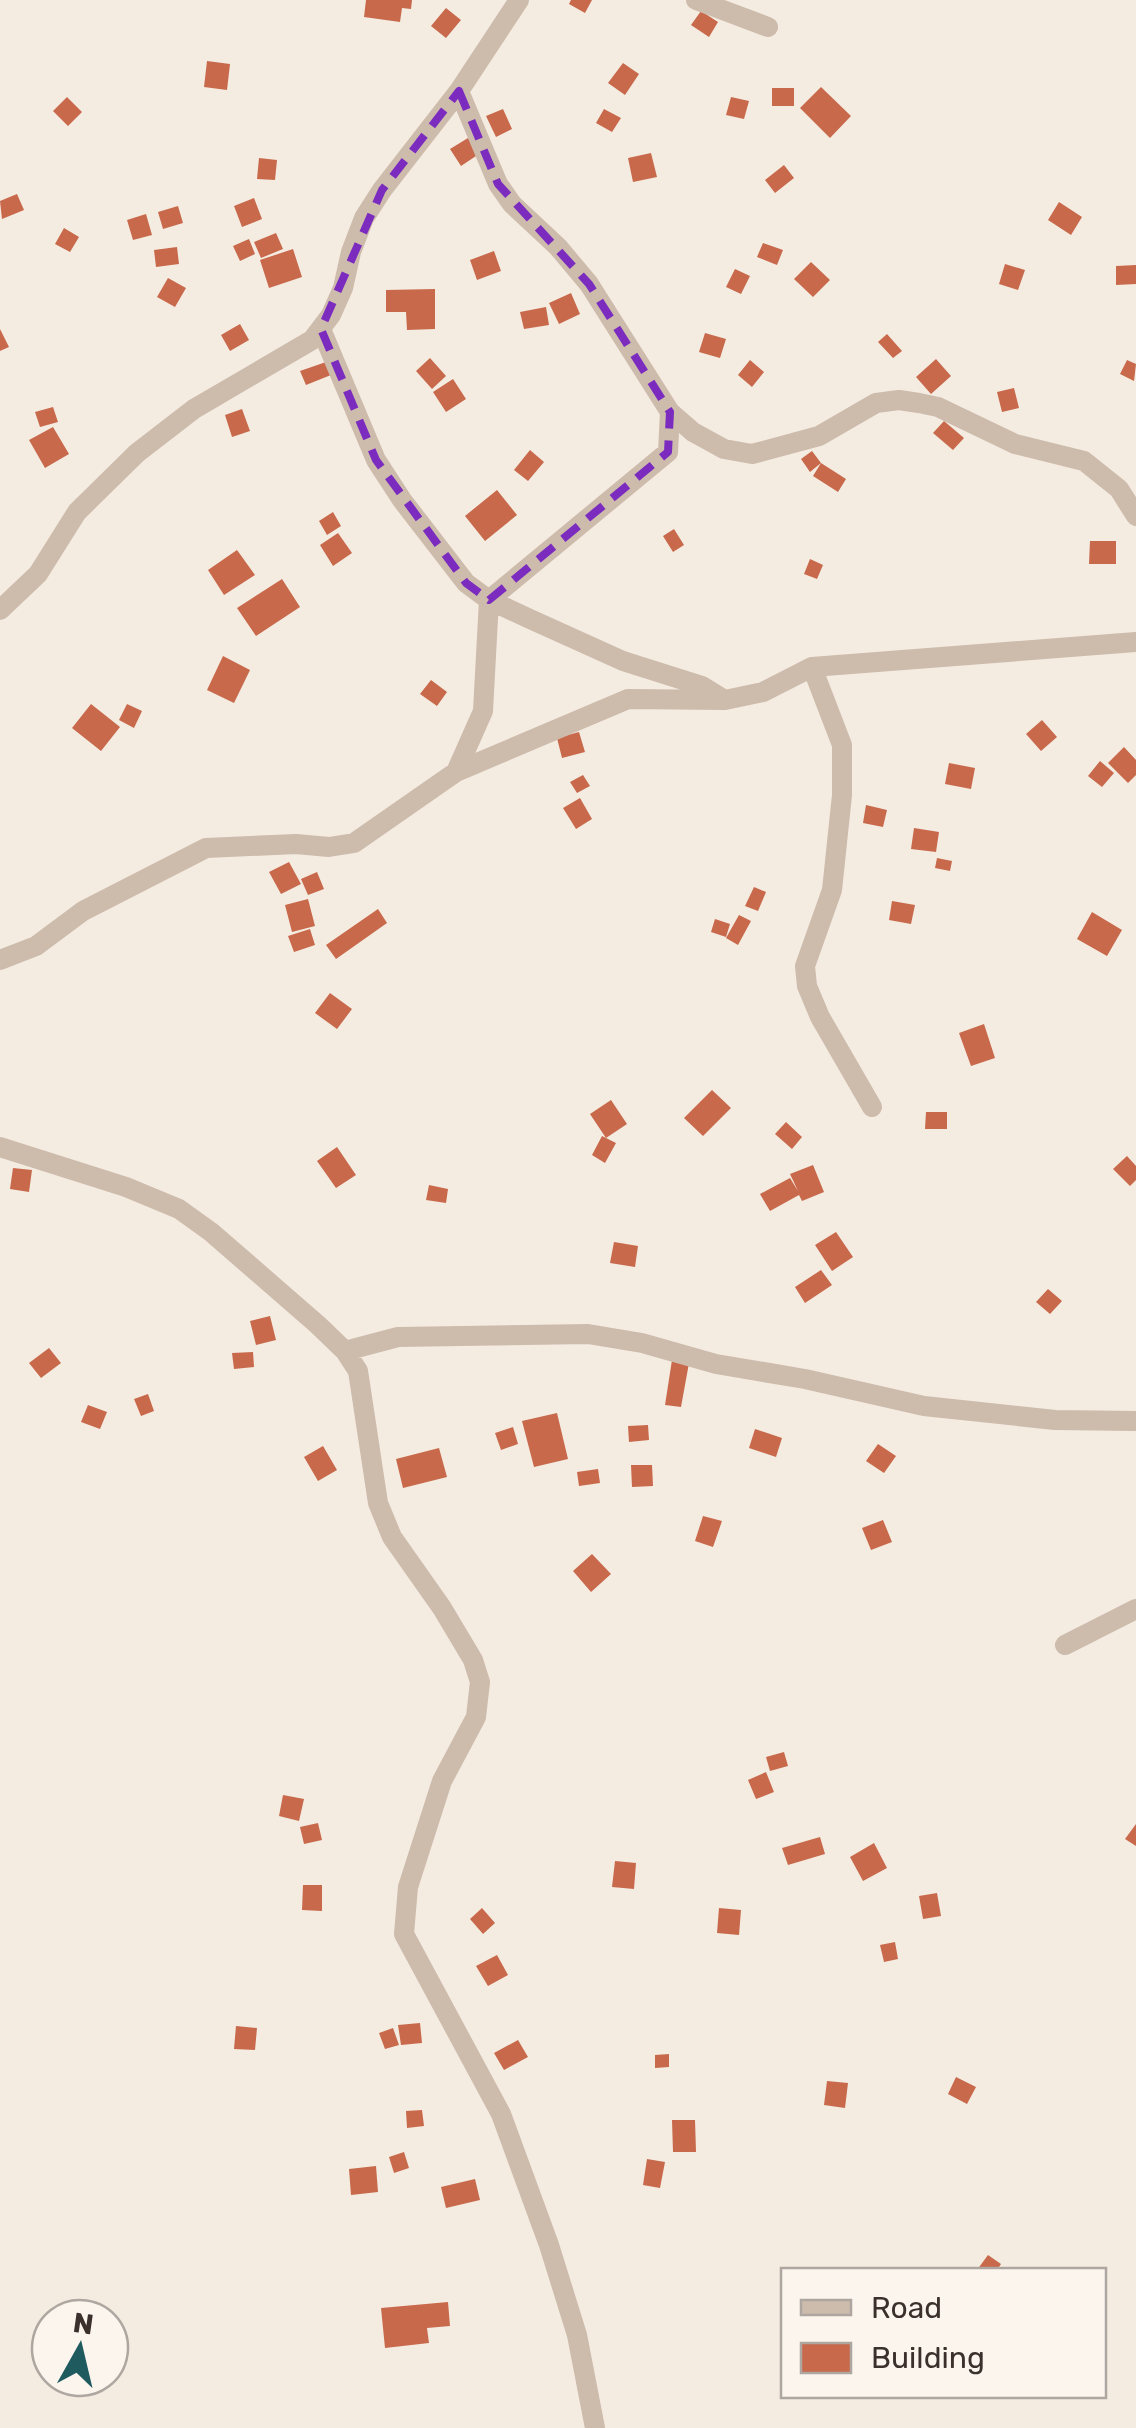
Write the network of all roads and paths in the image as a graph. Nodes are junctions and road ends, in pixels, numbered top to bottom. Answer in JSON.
{"nodes":[{"id":1,"x":518,"y":0,"type":"edge"},
{"id":2,"x":696,"y":0,"type":"edge"},
{"id":3,"x":768,"y":27,"type":"dead end"},
{"id":4,"x":459,"y":91,"type":"junction"},
{"id":5,"x":321,"y":329,"type":"junction"},
{"id":6,"x":670,"y":412,"type":"junction"},
{"id":7,"x":1136,"y":516,"type":"edge"},
{"id":8,"x":489,"y":600,"type":"junction"},
{"id":9,"x":0,"y":610,"type":"edge"},
{"id":10,"x":1136,"y":642,"type":"edge"},
{"id":11,"x":812,"y":667,"type":"junction"},
{"id":12,"x":725,"y":700,"type":"junction"},
{"id":13,"x":456,"y":772,"type":"junction"},
{"id":14,"x":0,"y":960,"type":"edge"},
{"id":15,"x":872,"y":1108,"type":"dead end"},
{"id":16,"x":0,"y":1147,"type":"edge"},
{"id":17,"x":346,"y":1351,"type":"junction"},
{"id":18,"x":1136,"y":1421,"type":"edge"},
{"id":19,"x":1136,"y":1609,"type":"edge"},
{"id":20,"x":1064,"y":1645,"type":"dead end"},
{"id":21,"x":595,"y":2428,"type":"edge"}],
"edges":[{"from":1,"to":4,"type":"street"},
{"from":2,"to":3,"type":"street"},
{"from":4,"to":5,"type":"street"},
{"from":4,"to":6,"type":"street"},
{"from":5,"to":8,"type":"street"},
{"from":5,"to":9,"type":"street"},
{"from":6,"to":7,"type":"street"},
{"from":6,"to":8,"type":"street"},
{"from":8,"to":12,"type":"street"},
{"from":8,"to":13,"type":"street"},
{"from":10,"to":11,"type":"street"},
{"from":11,"to":12,"type":"street"},
{"from":11,"to":15,"type":"street"},
{"from":12,"to":13,"type":"street"},
{"from":13,"to":14,"type":"street"},
{"from":16,"to":17,"type":"street"},
{"from":17,"to":18,"type":"street"},
{"from":17,"to":21,"type":"street"},
{"from":19,"to":20,"type":"street"}]}
